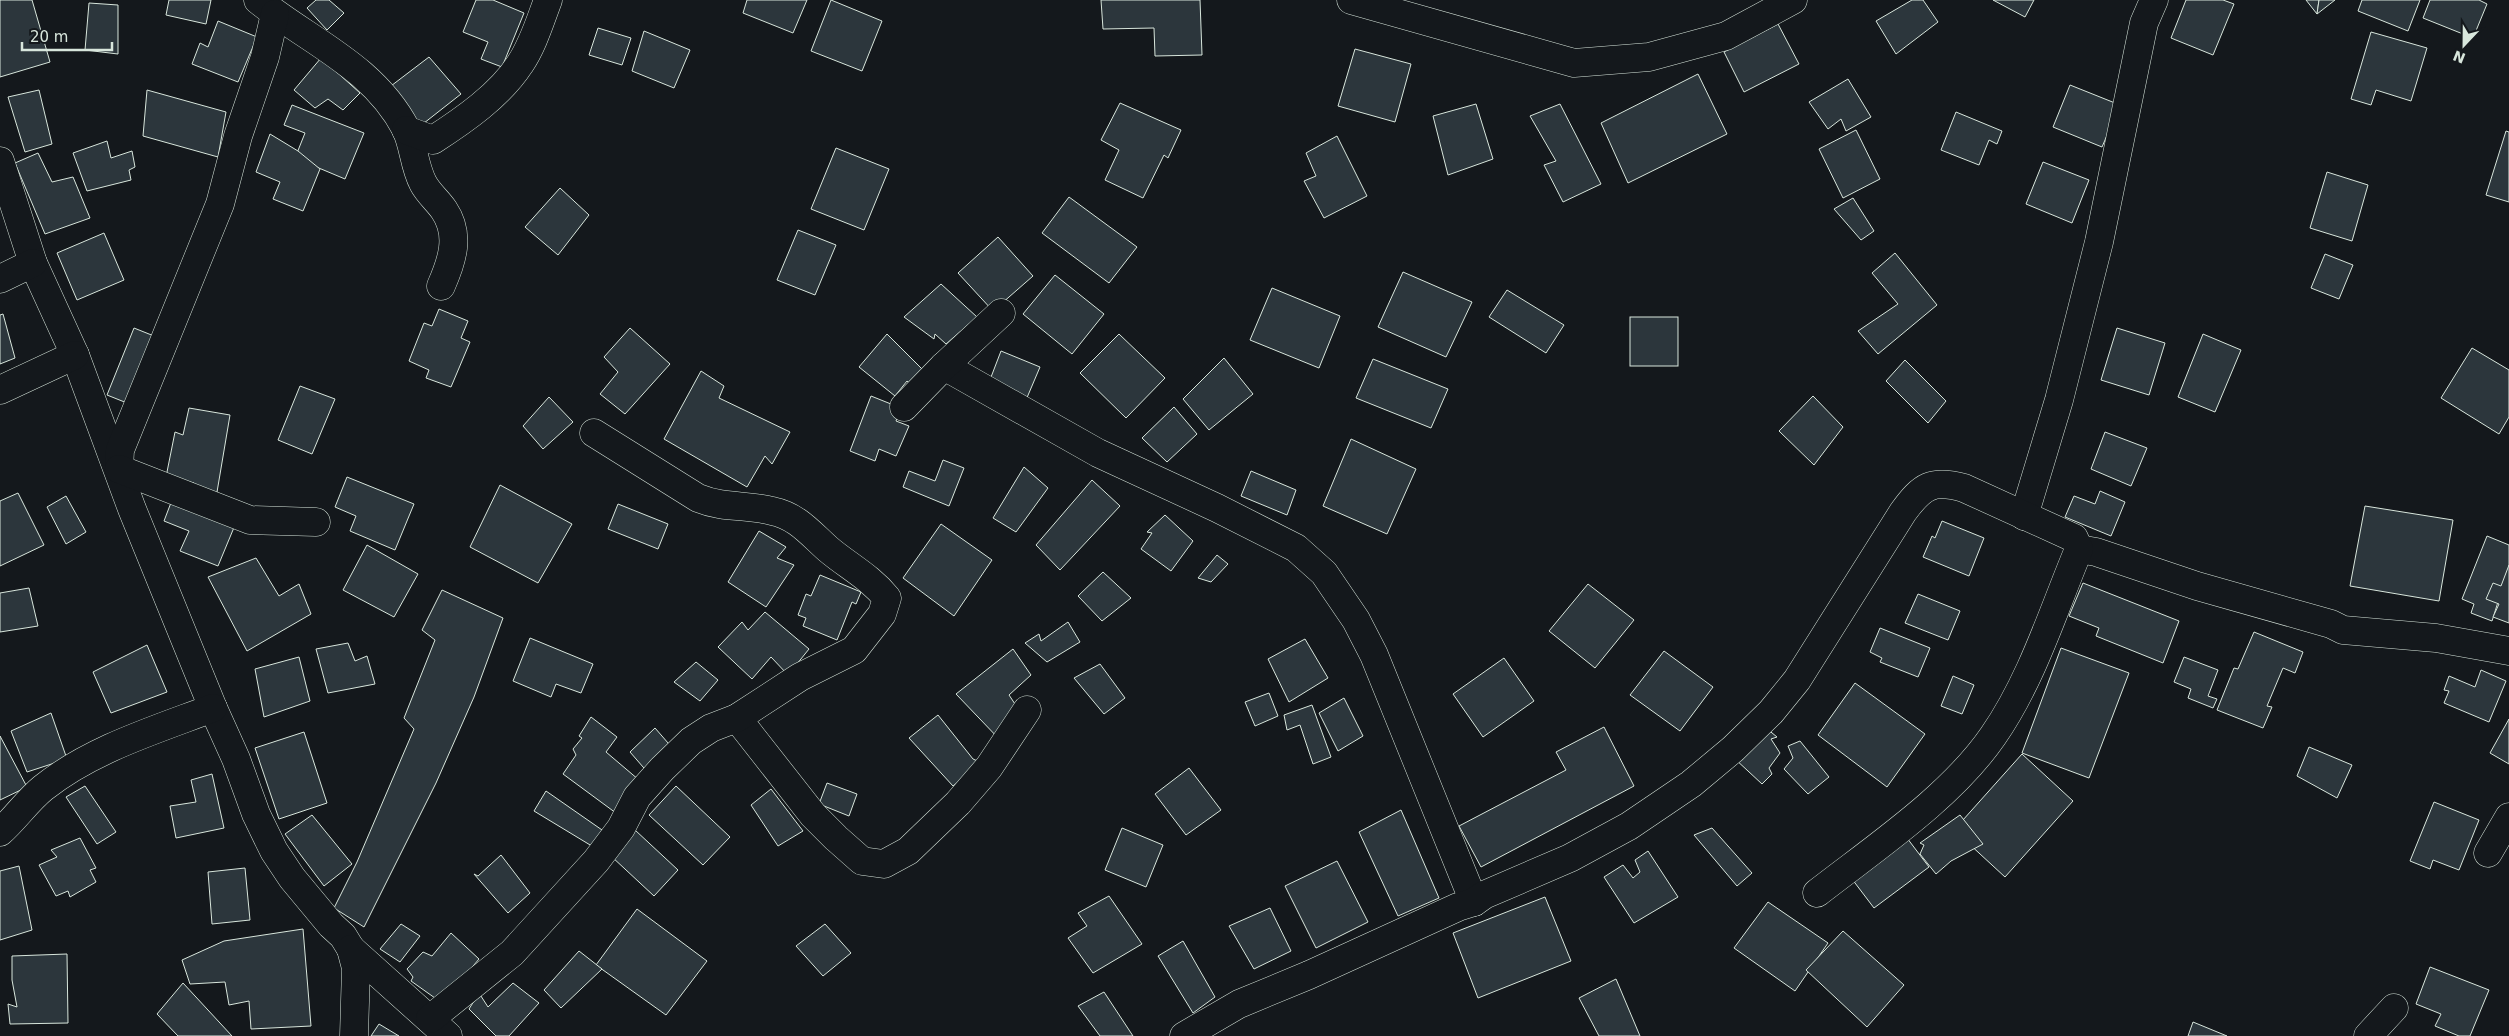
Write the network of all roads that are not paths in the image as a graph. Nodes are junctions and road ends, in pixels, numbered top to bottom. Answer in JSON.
{"nodes":[{"id":1,"x":548,"y":0,"type":"edge"},
{"id":2,"x":1351,"y":0,"type":"edge"},
{"id":3,"x":1793,"y":0,"type":"edge"},
{"id":4,"x":2154,"y":0,"type":"edge"},
{"id":5,"x":267,"y":7,"type":"edge"},
{"id":6,"x":406,"y":130,"type":"junction"},
{"id":7,"x":0,"y":161,"type":"edge"},
{"id":8,"x":33,"y":263,"type":"junction"},
{"id":9,"x":0,"y":279,"type":"edge"},
{"id":10,"x":442,"y":286,"type":"dead end"},
{"id":11,"x":1001,"y":313,"type":"dead end"},
{"id":12,"x":75,"y":355,"type":"junction"},
{"id":13,"x":944,"y":366,"type":"junction"},
{"id":14,"x":0,"y":390,"type":"edge"},
{"id":15,"x":904,"y":407,"type":"dead end"},
{"id":16,"x":594,"y":433,"type":"dead end"},
{"id":17,"x":119,"y":470,"type":"junction"},
{"id":18,"x":2024,"y":516,"type":"junction"},
{"id":19,"x":316,"y":522,"type":"dead end"},
{"id":20,"x":2079,"y":549,"type":"junction"},
{"id":21,"x":2509,"y":651,"type":"edge"},
{"id":22,"x":213,"y":708,"type":"junction"},
{"id":23,"x":1027,"y":710,"type":"dead end"},
{"id":24,"x":737,"y":718,"type":"junction"},
{"id":25,"x":2509,"y":817,"type":"edge"},
{"id":26,"x":0,"y":832,"type":"edge"},
{"id":27,"x":2488,"y":853,"type":"dead end"},
{"id":28,"x":1817,"y":892,"type":"dead end"},
{"id":29,"x":1474,"y":902,"type":"junction"},
{"id":30,"x":351,"y":949,"type":"junction"},
{"id":31,"x":2394,"y":1008,"type":"dead end"},
{"id":32,"x":439,"y":1027,"type":"edge"},
{"id":33,"x":354,"y":1036,"type":"edge"},
{"id":34,"x":1184,"y":1036,"type":"edge"},
{"id":35,"x":2368,"y":1036,"type":"edge"}],
"edges":[{"from":1,"to":6,"type":"street"},
{"from":2,"to":3,"type":"street"},
{"from":4,"to":18,"type":"street"},
{"from":5,"to":6,"type":"street"},
{"from":5,"to":17,"type":"street"},
{"from":6,"to":10,"type":"street"},
{"from":7,"to":8,"type":"street"},
{"from":8,"to":9,"type":"street"},
{"from":8,"to":12,"type":"street"},
{"from":11,"to":13,"type":"street"},
{"from":12,"to":14,"type":"street"},
{"from":12,"to":17,"type":"street"},
{"from":13,"to":15,"type":"street"},
{"from":13,"to":29,"type":"street"},
{"from":16,"to":24,"type":"street"},
{"from":17,"to":19,"type":"street"},
{"from":17,"to":22,"type":"street"},
{"from":18,"to":20,"type":"street"},
{"from":18,"to":29,"type":"street"},
{"from":20,"to":21,"type":"street"},
{"from":20,"to":28,"type":"street"},
{"from":22,"to":26,"type":"street"},
{"from":22,"to":30,"type":"street"},
{"from":23,"to":24,"type":"street"},
{"from":24,"to":32,"type":"street"},
{"from":25,"to":27,"type":"street"},
{"from":29,"to":34,"type":"street"},
{"from":30,"to":32,"type":"street"},
{"from":30,"to":33,"type":"street"},
{"from":31,"to":35,"type":"street"}]}
